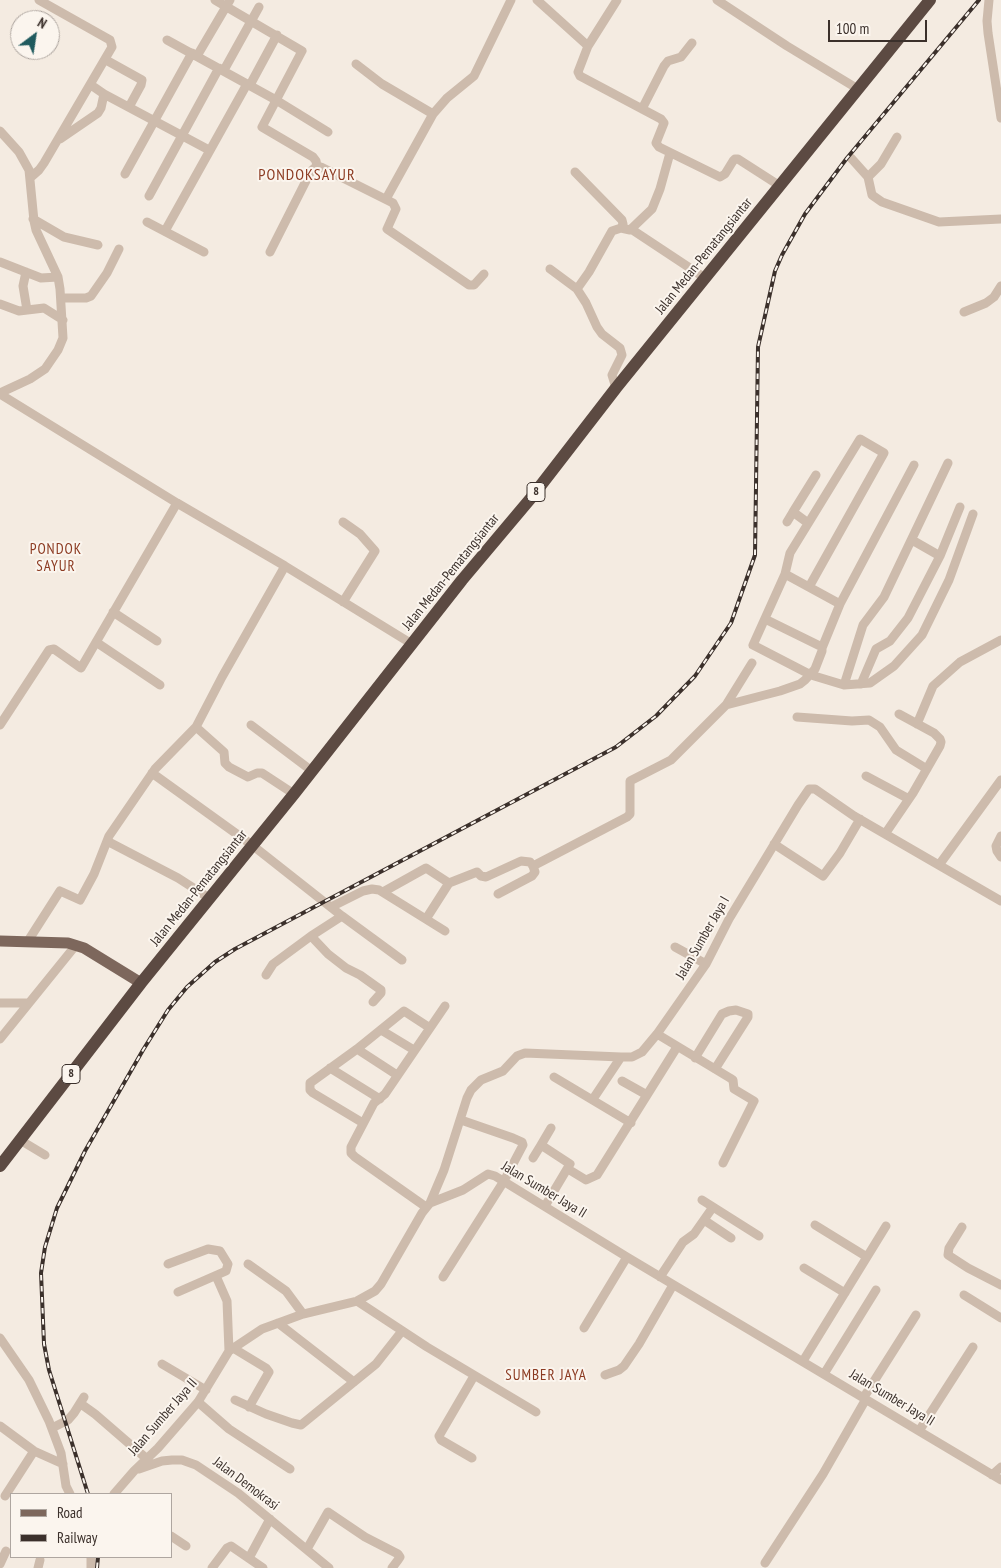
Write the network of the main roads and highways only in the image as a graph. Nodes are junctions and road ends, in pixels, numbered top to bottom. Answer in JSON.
{"nodes":[{"id":1,"x":930,"y":0,"type":"edge"},
{"id":2,"x":0,"y":941,"type":"edge"},
{"id":3,"x":141,"y":983,"type":"junction"},
{"id":4,"x":0,"y":1166,"type":"edge"}],
"edges":[{"from":1,"to":3,"type":"highway","name":"Jalan Medan-Pematangsiantar","number":"8"},
{"from":2,"to":3,"type":"main road"},
{"from":3,"to":4,"type":"highway","name":"Jalan Medan-Pematangsiantar","number":"8"}]}
